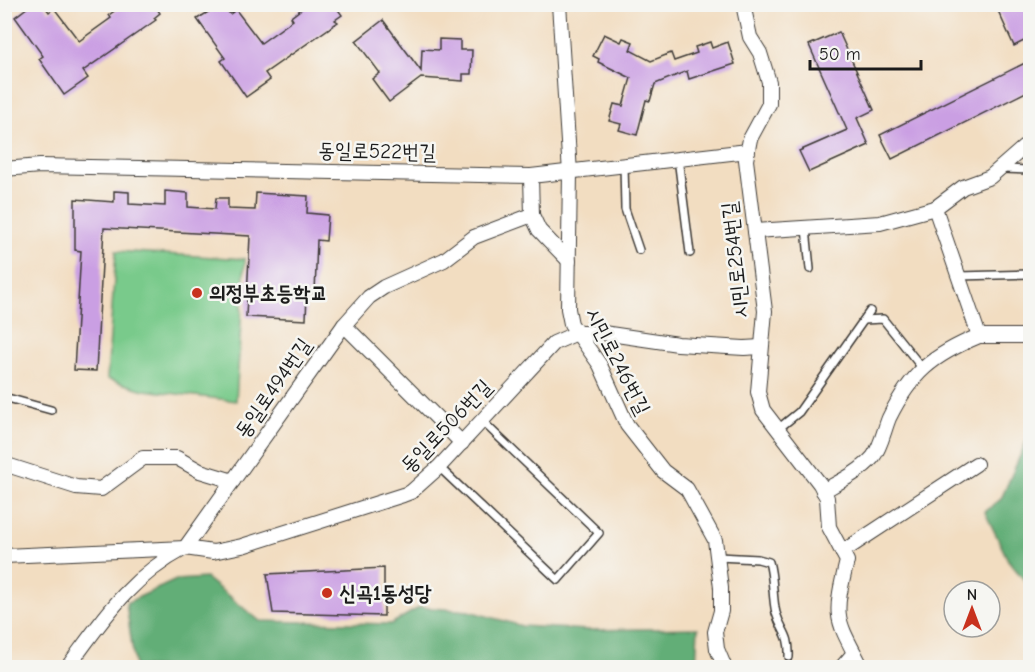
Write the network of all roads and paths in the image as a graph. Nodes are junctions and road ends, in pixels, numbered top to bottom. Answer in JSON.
{"nodes":[{"id":1,"x":559,"y":4,"type":"edge"},
{"id":2,"x":743,"y":4,"type":"edge"},
{"id":3,"x":1030,"y":142,"type":"edge"},
{"id":4,"x":748,"y":151,"type":"junction"},
{"id":5,"x":678,"y":158,"type":"junction"},
{"id":6,"x":624,"y":164,"type":"junction"},
{"id":7,"x":4,"y":169,"type":"edge"},
{"id":8,"x":1000,"y":169,"type":"junction"},
{"id":9,"x":1030,"y":170,"type":"edge"},
{"id":10,"x":570,"y":173,"type":"junction"},
{"id":11,"x":531,"y":176,"type":"junction"},
{"id":12,"x":935,"y":208,"type":"junction"},
{"id":13,"x":532,"y":215,"type":"junction"},
{"id":14,"x":806,"y":228,"type":"junction"},
{"id":15,"x":755,"y":231,"type":"junction"},
{"id":16,"x":639,"y":250,"type":"dead end"},
{"id":17,"x":690,"y":253,"type":"dead end"},
{"id":18,"x":569,"y":261,"type":"junction"},
{"id":19,"x":810,"y":269,"type":"dead end"},
{"id":20,"x":1030,"y":274,"type":"edge"},
{"id":21,"x":959,"y":276,"type":"junction"},
{"id":22,"x":870,"y":311,"type":"dead end"},
{"id":23,"x":864,"y":320,"type":"junction"},
{"id":24,"x":344,"y":325,"type":"junction"},
{"id":25,"x":578,"y":333,"type":"junction"},
{"id":26,"x":979,"y":336,"type":"junction"},
{"id":27,"x":1030,"y":336,"type":"edge"},
{"id":28,"x":761,"y":347,"type":"junction"},
{"id":29,"x":923,"y":369,"type":"junction"},
{"id":30,"x":4,"y":397,"type":"edge"},
{"id":31,"x":51,"y":410,"type":"dead end"},
{"id":32,"x":481,"y":420,"type":"junction"},
{"id":33,"x":778,"y":429,"type":"junction"},
{"id":34,"x":462,"y":443,"type":"junction"},
{"id":35,"x":4,"y":464,"type":"edge"},
{"id":36,"x":976,"y":464,"type":"dead end"},
{"id":37,"x":439,"y":467,"type":"junction"},
{"id":38,"x":233,"y":481,"type":"junction"},
{"id":39,"x":823,"y":491,"type":"junction"},
{"id":40,"x":185,"y":548,"type":"junction"},
{"id":41,"x":842,"y":552,"type":"junction"},
{"id":42,"x":4,"y":556,"type":"edge"},
{"id":43,"x":718,"y":557,"type":"junction"},
{"id":44,"x":854,"y":653,"type":"junction"},
{"id":45,"x":789,"y":657,"type":"dead end"},
{"id":46,"x":67,"y":668,"type":"edge"},
{"id":47,"x":725,"y":668,"type":"edge"},
{"id":48,"x":841,"y":668,"type":"edge"},
{"id":49,"x":862,"y":668,"type":"edge"}],
"edges":[{"from":1,"to":10,"type":"street","name":"시민로246번길"},
{"from":2,"to":4,"type":"street","name":"시민로254번길"},
{"from":3,"to":8,"type":"street"},
{"from":4,"to":5,"type":"street","name":"동일로522번길"},
{"from":4,"to":15,"type":"street","name":"시민로254번길"},
{"from":5,"to":6,"type":"street","name":"동일로522번길"},
{"from":5,"to":17,"type":"lane"},
{"from":6,"to":10,"type":"street","name":"동일로522번길"},
{"from":6,"to":16,"type":"lane"},
{"from":7,"to":11,"type":"street","name":"동일로522번길"},
{"from":8,"to":9,"type":"lane"},
{"from":8,"to":12,"type":"street"},
{"from":10,"to":11,"type":"street","name":"동일로522번길"},
{"from":10,"to":18,"type":"street","name":"시민로246번길"},
{"from":11,"to":13,"type":"street"},
{"from":12,"to":14,"type":"street"},
{"from":12,"to":21,"type":"street"},
{"from":13,"to":18,"type":"street"},
{"from":13,"to":24,"type":"street","name":"동일로494번길"},
{"from":14,"to":15,"type":"street"},
{"from":14,"to":19,"type":"lane"},
{"from":15,"to":28,"type":"street","name":"시민로254번길"},
{"from":18,"to":25,"type":"street","name":"시민로246번길"},
{"from":20,"to":21,"type":"lane"},
{"from":21,"to":26,"type":"street"},
{"from":22,"to":23,"type":"lane"},
{"from":23,"to":29,"type":"lane"},
{"from":23,"to":33,"type":"lane"},
{"from":24,"to":34,"type":"street"},
{"from":24,"to":38,"type":"street","name":"동일로494번길"},
{"from":25,"to":28,"type":"street","name":"동일로506번길"},
{"from":25,"to":32,"type":"street","name":"동일로506번길"},
{"from":25,"to":43,"type":"street","name":"시민로246번길"},
{"from":26,"to":27,"type":"street"},
{"from":26,"to":29,"type":"street"},
{"from":28,"to":33,"type":"street","name":"시민로254번길"},
{"from":29,"to":39,"type":"street"},
{"from":30,"to":31,"type":"lane"},
{"from":32,"to":34,"type":"street","name":"동일로506번길"},
{"from":32,"to":37,"type":"lane"},
{"from":33,"to":39,"type":"street","name":"시민로254번길"},
{"from":34,"to":37,"type":"street","name":"동일로506번길"},
{"from":35,"to":38,"type":"street"},
{"from":36,"to":41,"type":"street"},
{"from":37,"to":40,"type":"street","name":"동일로506번길"},
{"from":38,"to":40,"type":"street","name":"동일로494번길"},
{"from":39,"to":41,"type":"street","name":"시민로254번길"},
{"from":40,"to":42,"type":"street","name":"동일로506번길"},
{"from":40,"to":46,"type":"street","name":"동일로494번길"},
{"from":41,"to":44,"type":"street","name":"시민로254번길"},
{"from":43,"to":45,"type":"lane"},
{"from":43,"to":47,"type":"street","name":"시민로246번길"},
{"from":44,"to":48,"type":"street"},
{"from":44,"to":49,"type":"street","name":"시민로254번길"}]}
